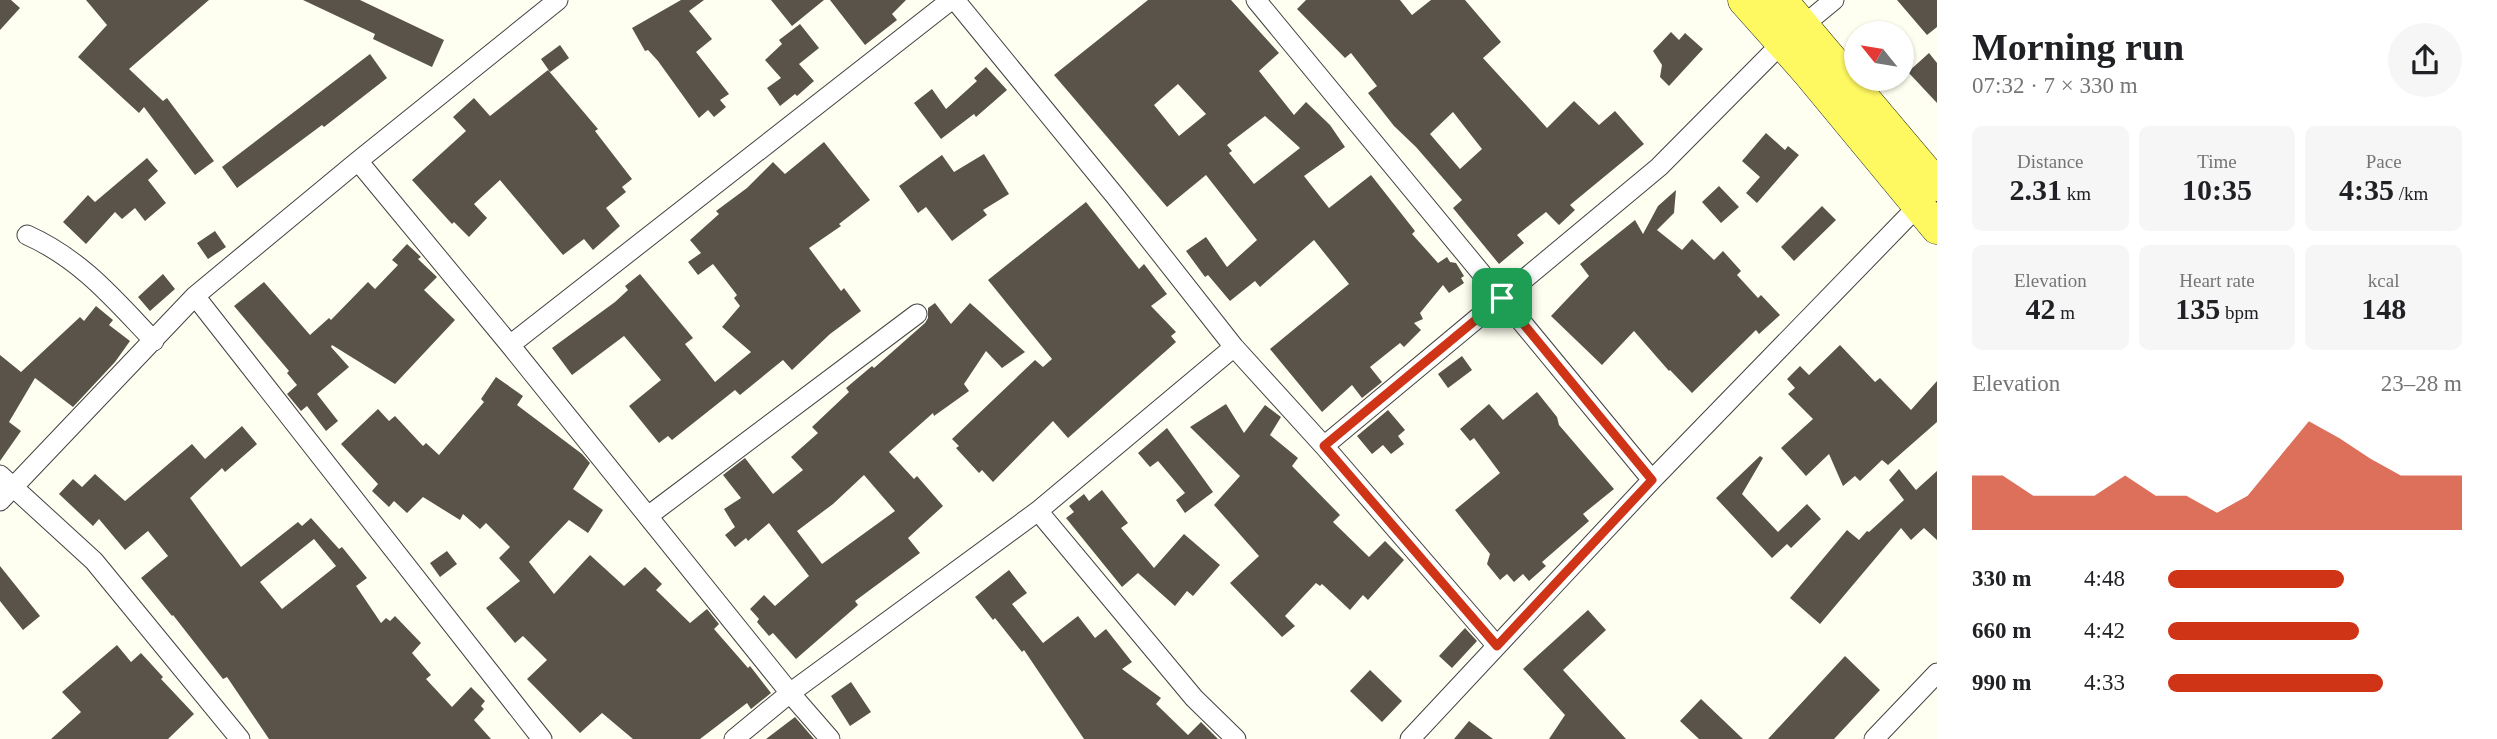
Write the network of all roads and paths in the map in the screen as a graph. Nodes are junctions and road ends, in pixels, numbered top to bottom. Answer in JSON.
{"nodes":[{"id":1,"x":558,"y":0,"type":"edge"},
{"id":2,"x":953,"y":0,"type":"edge"},
{"id":3,"x":1256,"y":0,"type":"edge"},
{"id":4,"x":1744,"y":0,"type":"edge"},
{"id":5,"x":1781,"y":0,"type":"edge"},
{"id":6,"x":1834,"y":0,"type":"edge"},
{"id":7,"x":1792,"y":34,"type":"junction"},
{"id":8,"x":358,"y":161,"type":"junction"},
{"id":9,"x":1931,"y":207,"type":"edge"},
{"id":10,"x":27,"y":235,"type":"dead end"},
{"id":11,"x":195,"y":296,"type":"junction"},
{"id":12,"x":1502,"y":298,"type":"junction"},
{"id":13,"x":917,"y":314,"type":"dead end"},
{"id":14,"x":154,"y":341,"type":"junction"},
{"id":15,"x":510,"y":345,"type":"junction"},
{"id":16,"x":1234,"y":347,"type":"junction"},
{"id":17,"x":1324,"y":446,"type":"junction"},
{"id":18,"x":1652,"y":480,"type":"junction"},
{"id":19,"x":4,"y":487,"type":"edge"},
{"id":20,"x":1038,"y":511,"type":"junction"},
{"id":21,"x":648,"y":516,"type":"junction"},
{"id":22,"x":1497,"y":646,"type":"junction"},
{"id":23,"x":1937,"y":673,"type":"edge"},
{"id":24,"x":790,"y":693,"type":"junction"},
{"id":25,"x":240,"y":739,"type":"edge"},
{"id":26,"x":542,"y":739,"type":"edge"},
{"id":27,"x":734,"y":739,"type":"edge"},
{"id":28,"x":830,"y":739,"type":"edge"},
{"id":29,"x":1236,"y":739,"type":"edge"},
{"id":30,"x":1410,"y":739,"type":"edge"},
{"id":31,"x":1874,"y":739,"type":"edge"}],
"edges":[{"from":1,"to":8,"type":"street"},
{"from":2,"to":15,"type":"street"},
{"from":2,"to":16,"type":"street"},
{"from":3,"to":12,"type":"street"},
{"from":4,"to":7,"type":"main road"},
{"from":5,"to":7,"type":"main road"},
{"from":6,"to":7,"type":"street"},
{"from":7,"to":9,"type":"main road"},
{"from":7,"to":12,"type":"street"},
{"from":8,"to":11,"type":"street"},
{"from":8,"to":15,"type":"street"},
{"from":9,"to":18,"type":"street"},
{"from":10,"to":14,"type":"street"},
{"from":11,"to":14,"type":"street"},
{"from":11,"to":26,"type":"street"},
{"from":12,"to":17,"type":"street"},
{"from":12,"to":18,"type":"street"},
{"from":13,"to":21,"type":"street"},
{"from":14,"to":19,"type":"street"},
{"from":15,"to":21,"type":"street"},
{"from":16,"to":17,"type":"street"},
{"from":16,"to":20,"type":"street"},
{"from":17,"to":22,"type":"street"},
{"from":18,"to":22,"type":"street"},
{"from":19,"to":25,"type":"street"},
{"from":20,"to":24,"type":"street"},
{"from":20,"to":29,"type":"street"},
{"from":21,"to":24,"type":"street"},
{"from":22,"to":30,"type":"street"},
{"from":23,"to":31,"type":"street"},
{"from":24,"to":27,"type":"street"},
{"from":24,"to":28,"type":"street"}]}
